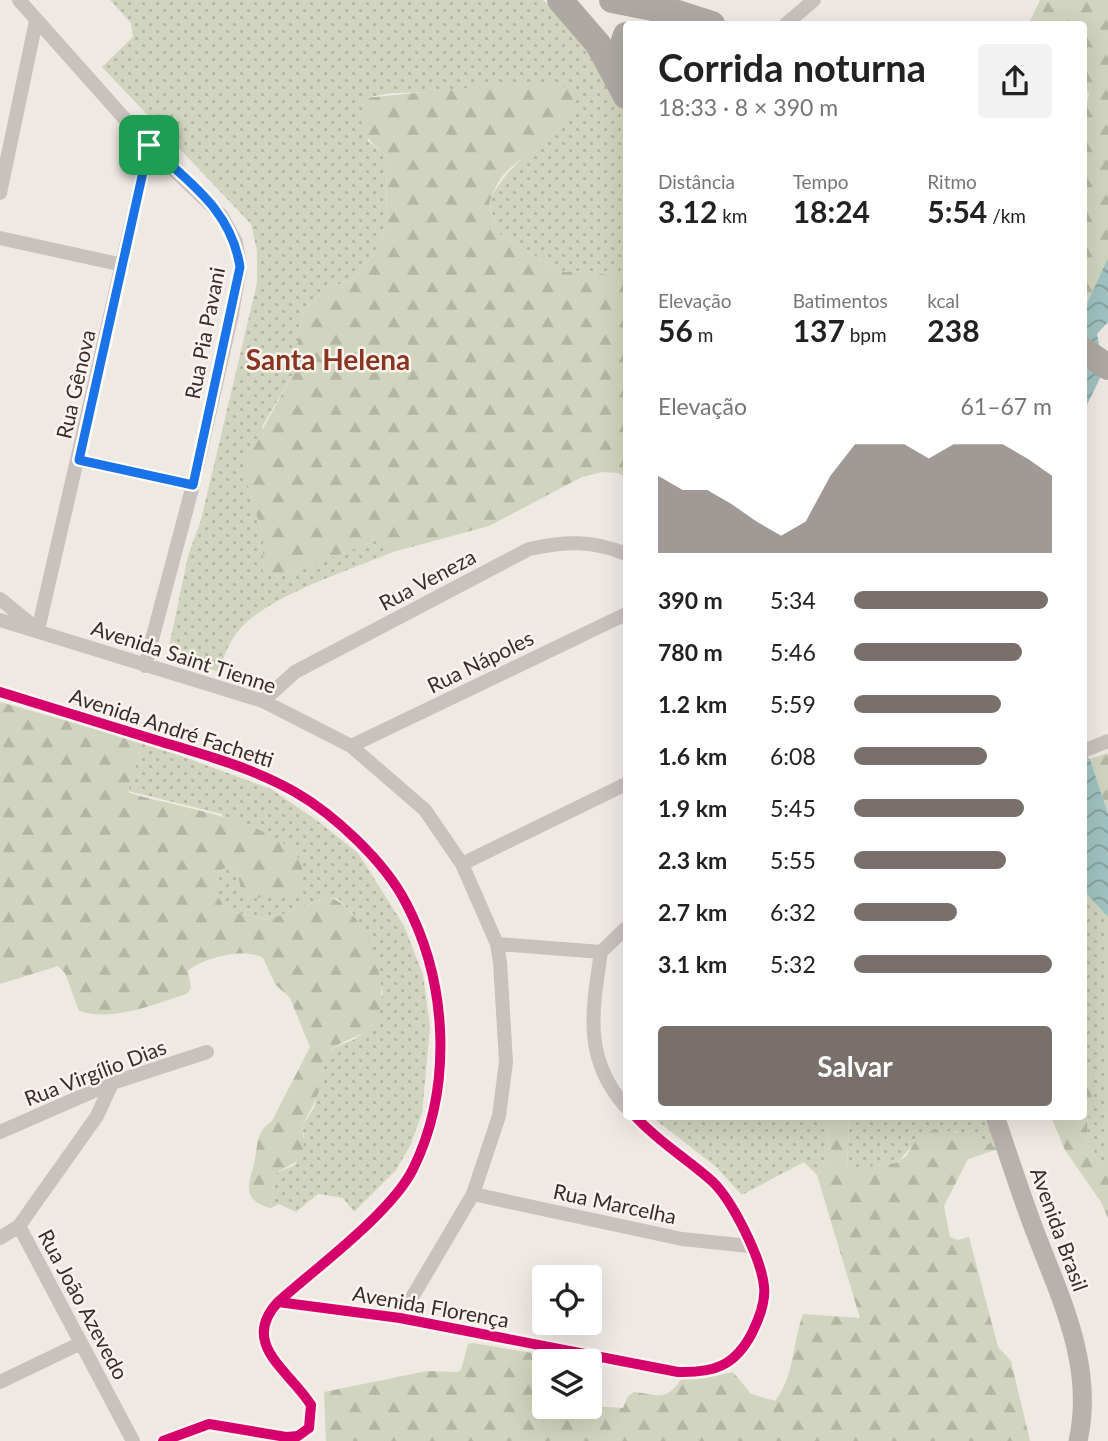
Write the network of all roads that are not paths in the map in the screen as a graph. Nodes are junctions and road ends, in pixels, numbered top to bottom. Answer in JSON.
{"nodes":[{"id":1,"x":19,"y":0,"type":"edge"},
{"id":2,"x":560,"y":0,"type":"edge"},
{"id":3,"x":612,"y":0,"type":"edge"},
{"id":4,"x":814,"y":0,"type":"edge"},
{"id":5,"x":654,"y":5,"type":"edge"},
{"id":6,"x":36,"y":21,"type":"junction"},
{"id":7,"x":637,"y":21,"type":"edge"},
{"id":8,"x":703,"y":21,"type":"edge"},
{"id":9,"x":790,"y":21,"type":"edge"},
{"id":10,"x":623,"y":44,"type":"edge"},
{"id":11,"x":622,"y":88,"type":"edge"},
{"id":12,"x":149,"y":145,"type":"junction"},
{"id":13,"x":0,"y":193,"type":"edge"},
{"id":14,"x":0,"y":238,"type":"edge"},
{"id":15,"x":123,"y":265,"type":"junction"},
{"id":16,"x":1087,"y":353,"type":"edge"},
{"id":17,"x":1108,"y":367,"type":"edge"},
{"id":18,"x":79,"y":460,"type":"junction"},
{"id":19,"x":193,"y":485,"type":"junction"},
{"id":20,"x":623,"y":553,"type":"edge"},
{"id":21,"x":0,"y":599,"type":"edge"},
{"id":22,"x":623,"y":615,"type":"edge"},
{"id":23,"x":0,"y":620,"type":"edge"},
{"id":24,"x":38,"y":630,"type":"junction"},
{"id":25,"x":145,"y":666,"type":"junction"},
{"id":26,"x":0,"y":692,"type":"edge"},
{"id":27,"x":263,"y":701,"type":"junction"},
{"id":28,"x":1108,"y":741,"type":"edge"},
{"id":29,"x":351,"y":746,"type":"junction"},
{"id":30,"x":1087,"y":749,"type":"edge"},
{"id":31,"x":623,"y":785,"type":"edge"},
{"id":32,"x":462,"y":864,"type":"junction"},
{"id":33,"x":623,"y":931,"type":"edge"},
{"id":34,"x":497,"y":944,"type":"junction"},
{"id":35,"x":601,"y":952,"type":"junction"},
{"id":36,"x":207,"y":1052,"type":"dead end"},
{"id":37,"x":112,"y":1083,"type":"junction"},
{"id":38,"x":623,"y":1104,"type":"edge"},
{"id":39,"x":640,"y":1120,"type":"edge"},
{"id":40,"x":996,"y":1120,"type":"edge"},
{"id":41,"x":0,"y":1132,"type":"edge"},
{"id":42,"x":473,"y":1194,"type":"junction"},
{"id":43,"x":19,"y":1226,"type":"junction"},
{"id":44,"x":0,"y":1238,"type":"edge"},
{"id":45,"x":750,"y":1246,"type":"junction"},
{"id":46,"x":278,"y":1302,"type":"junction"},
{"id":47,"x":400,"y":1318,"type":"junction"},
{"id":48,"x":81,"y":1343,"type":"junction"},
{"id":49,"x":0,"y":1382,"type":"edge"},
{"id":50,"x":133,"y":1441,"type":"edge"},
{"id":51,"x":163,"y":1441,"type":"edge"},
{"id":52,"x":1078,"y":1441,"type":"edge"}],
"edges":[{"from":1,"to":6,"type":"street","name":"Rua Pia Pavani"},
{"from":2,"to":11,"type":"highway"},
{"from":3,"to":5,"type":"highway"},
{"from":4,"to":9,"type":"street"},
{"from":5,"to":7,"type":"highway"},
{"from":5,"to":8,"type":"highway"},
{"from":6,"to":12,"type":"street","name":"Rua Pia Pavani"},
{"from":6,"to":13,"type":"street"},
{"from":10,"to":11,"type":"highway"},
{"from":12,"to":15,"type":"street","name":"Rua Gênova"},
{"from":12,"to":19,"type":"street","name":"Rua Pia Pavani"},
{"from":14,"to":15,"type":"street"},
{"from":15,"to":18,"type":"street","name":"Rua Gênova"},
{"from":16,"to":17,"type":"highway"},
{"from":18,"to":19,"type":"street"},
{"from":18,"to":24,"type":"street","name":"Rua Gênova"},
{"from":19,"to":25,"type":"street","name":"Rua Pia Pavani"},
{"from":20,"to":27,"type":"street","name":"Rua Veneza"},
{"from":21,"to":24,"type":"street","name":"Avenida Saint Tienne"},
{"from":22,"to":29,"type":"street","name":"Rua Nápoles"},
{"from":23,"to":24,"type":"street","name":"Avenida Saint Tienne"},
{"from":24,"to":25,"type":"street","name":"Avenida Saint Tienne"},
{"from":25,"to":27,"type":"street","name":"Avenida Saint Tienne"},
{"from":26,"to":46,"type":"street","name":"Avenida André Fachetti"},
{"from":27,"to":29,"type":"street","name":"Avenida Saint Tienne"},
{"from":28,"to":30,"type":"street"},
{"from":29,"to":32,"type":"street","name":"Avenida Saint Tienne"},
{"from":31,"to":32,"type":"street"},
{"from":32,"to":34,"type":"street","name":"Avenida Saint Tienne"},
{"from":33,"to":35,"type":"street"},
{"from":34,"to":35,"type":"street"},
{"from":34,"to":42,"type":"street","name":"Avenida Saint Tienne"},
{"from":35,"to":38,"type":"street"},
{"from":36,"to":37,"type":"street","name":"Rua Virgílio Dias"},
{"from":37,"to":41,"type":"street","name":"Rua Virgílio Dias"},
{"from":37,"to":43,"type":"street","name":"Rua João Azevedo"},
{"from":39,"to":45,"type":"street","name":"Avenida Florença"},
{"from":40,"to":52,"type":"main road","name":"Avenida Brasil"},
{"from":42,"to":45,"type":"street","name":"Rua Marcelha"},
{"from":42,"to":47,"type":"street","name":"Avenida Saint Tienne"},
{"from":43,"to":44,"type":"street"},
{"from":43,"to":48,"type":"street","name":"Rua João Azevedo"},
{"from":45,"to":47,"type":"street","name":"Avenida Florença"},
{"from":46,"to":47,"type":"street","name":"Avenida Florença"},
{"from":46,"to":51,"type":"street"},
{"from":48,"to":49,"type":"street"},
{"from":48,"to":50,"type":"street","name":"Rua João Azevedo"}]}
